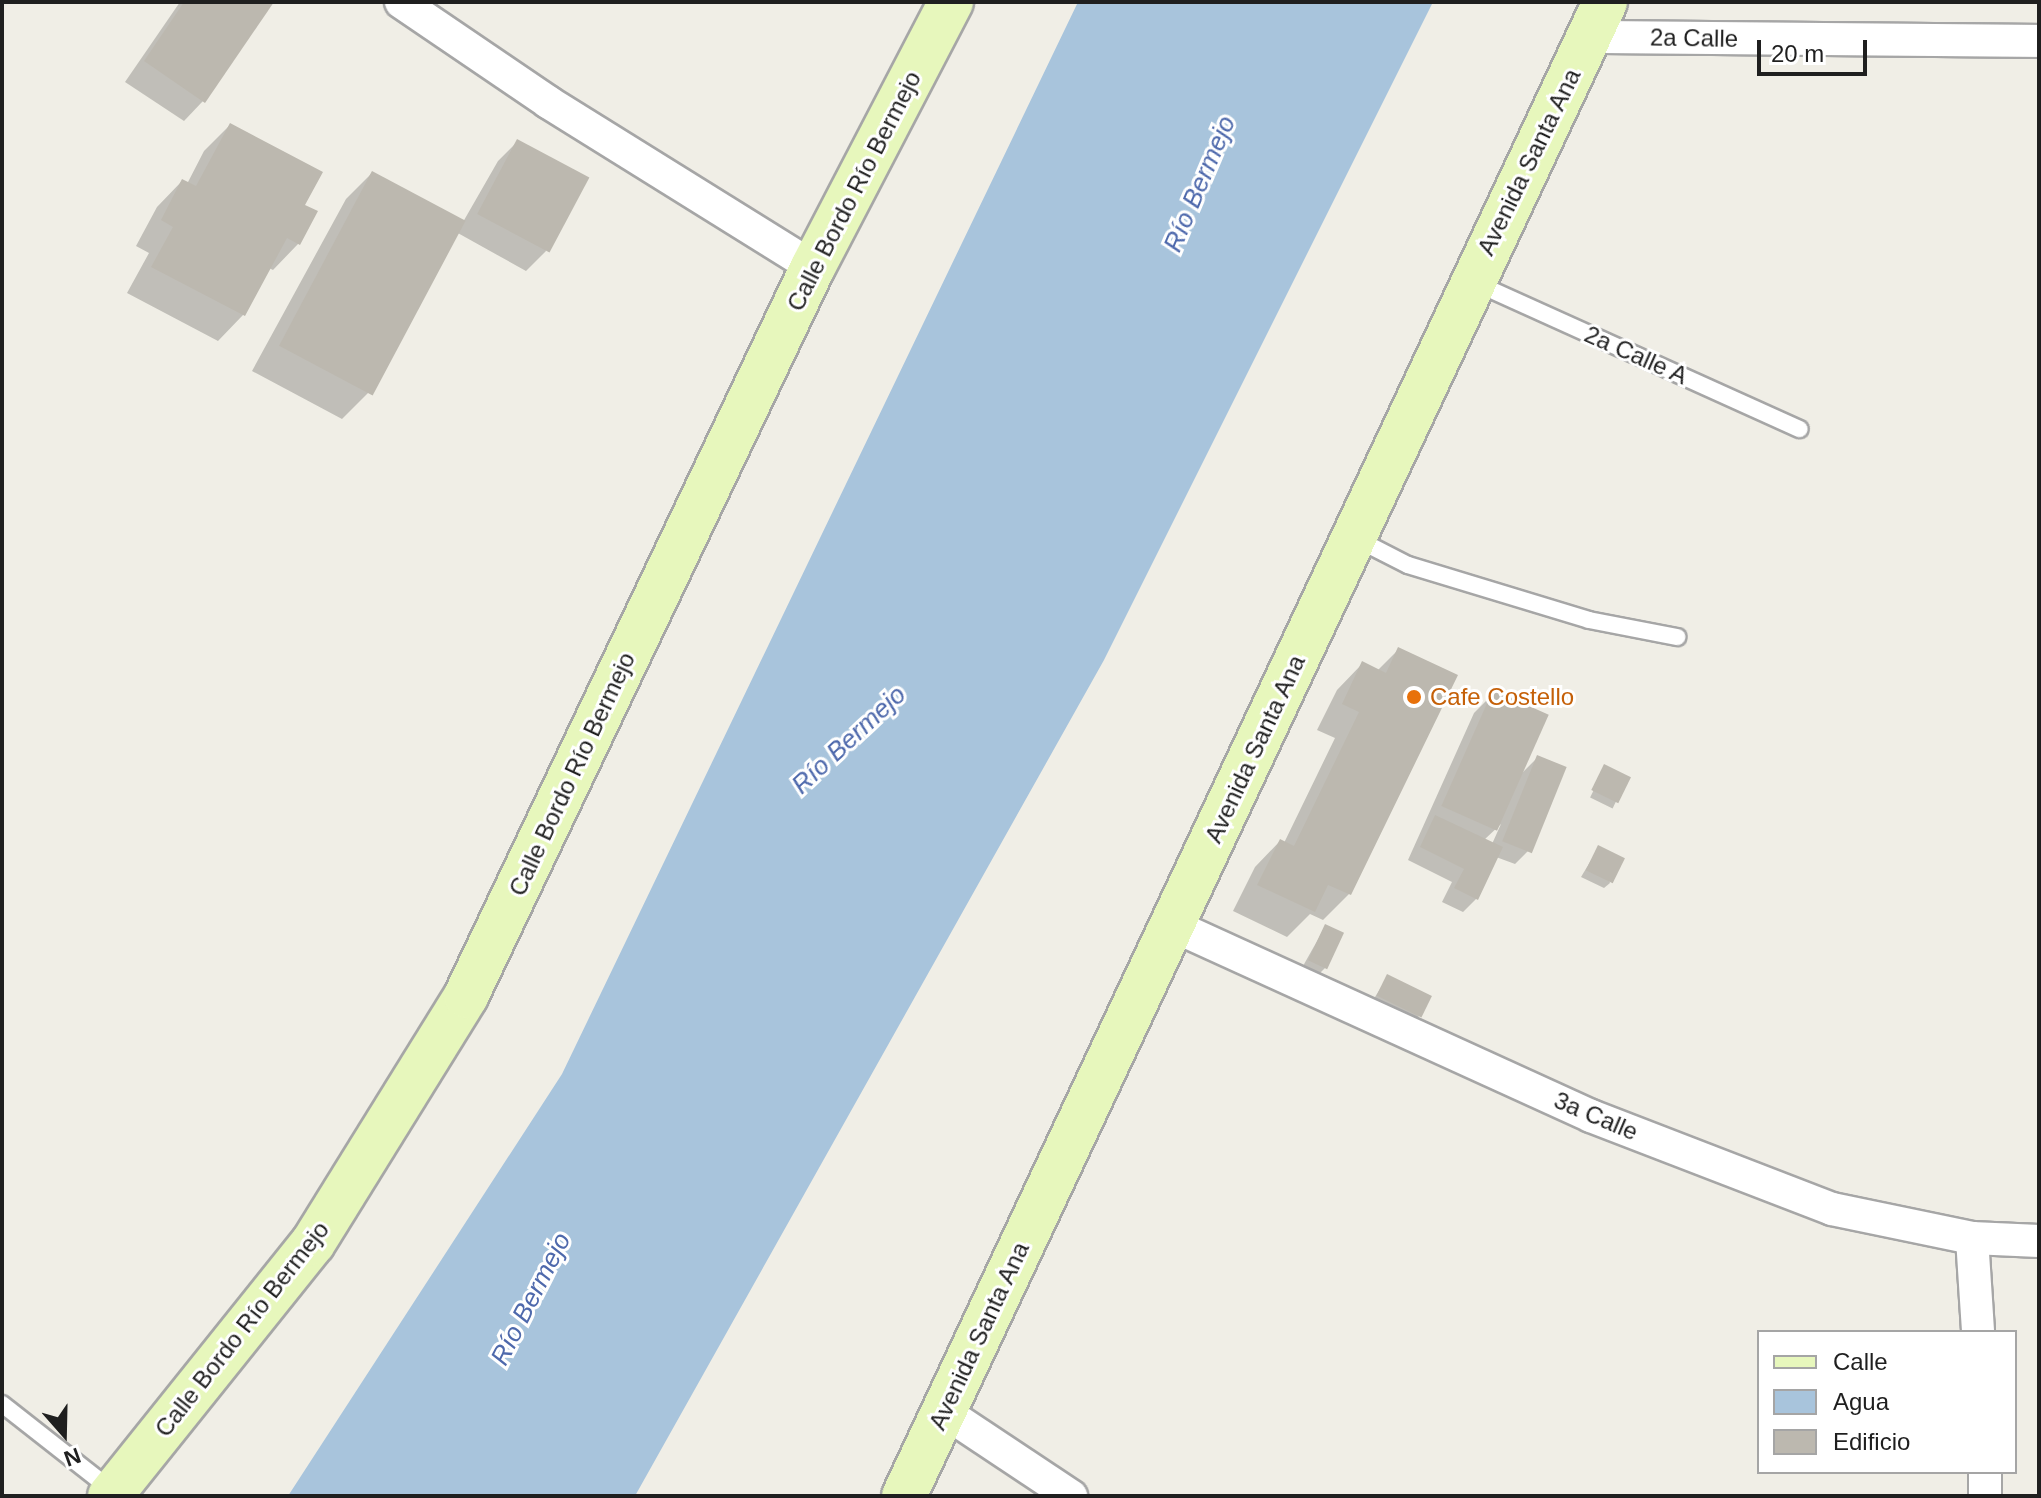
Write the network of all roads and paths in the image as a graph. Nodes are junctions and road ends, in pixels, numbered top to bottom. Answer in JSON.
{"nodes":[{"id":1,"x":401,"y":2,"type":"edge"},
{"id":2,"x":951,"y":2,"type":"edge"},
{"id":3,"x":1597,"y":20,"type":"edge"},
{"id":4,"x":2039,"y":41,"type":"edge"},
{"id":5,"x":813,"y":267,"type":"junction"},
{"id":6,"x":1471,"y":281,"type":"junction"},
{"id":7,"x":1800,"y":429,"type":"dead end"},
{"id":8,"x":1352,"y":536,"type":"junction"},
{"id":9,"x":1677,"y":637,"type":"dead end"},
{"id":10,"x":1174,"y":926,"type":"junction"},
{"id":11,"x":1972,"y":1238,"type":"junction"},
{"id":12,"x":2039,"y":1241,"type":"edge"},
{"id":13,"x":1978,"y":1330,"type":"edge"},
{"id":14,"x":2,"y":1404,"type":"edge"},
{"id":15,"x":943,"y":1411,"type":"junction"},
{"id":16,"x":1985,"y":1474,"type":"edge"},
{"id":17,"x":112,"y":1494,"type":"edge"},
{"id":18,"x":904,"y":1496,"type":"edge"},
{"id":19,"x":1071,"y":1496,"type":"edge"},
{"id":20,"x":1985,"y":1496,"type":"edge"}],
"edges":[{"from":1,"to":5,"type":"street"},
{"from":2,"to":5,"type":"main road","name":"Calle Bordo Río Bermejo"},
{"from":3,"to":4,"type":"street","name":"2a Calle"},
{"from":3,"to":6,"type":"main road","name":"Avenida Santa Ana"},
{"from":5,"to":17,"type":"main road","name":"Calle Bordo Río Bermejo"},
{"from":6,"to":7,"type":"lane","name":"2a Calle A"},
{"from":6,"to":8,"type":"main road","name":"Avenida Santa Ana"},
{"from":8,"to":9,"type":"lane"},
{"from":8,"to":10,"type":"main road","name":"Avenida Santa Ana"},
{"from":10,"to":11,"type":"street","name":"3a Calle"},
{"from":10,"to":15,"type":"main road","name":"Avenida Santa Ana"},
{"from":11,"to":12,"type":"street","name":"3a Calle"},
{"from":11,"to":13,"type":"street"},
{"from":14,"to":17,"type":"lane"},
{"from":15,"to":18,"type":"main road","name":"Avenida Santa Ana"},
{"from":15,"to":19,"type":"street"},
{"from":16,"to":20,"type":"street"}]}
